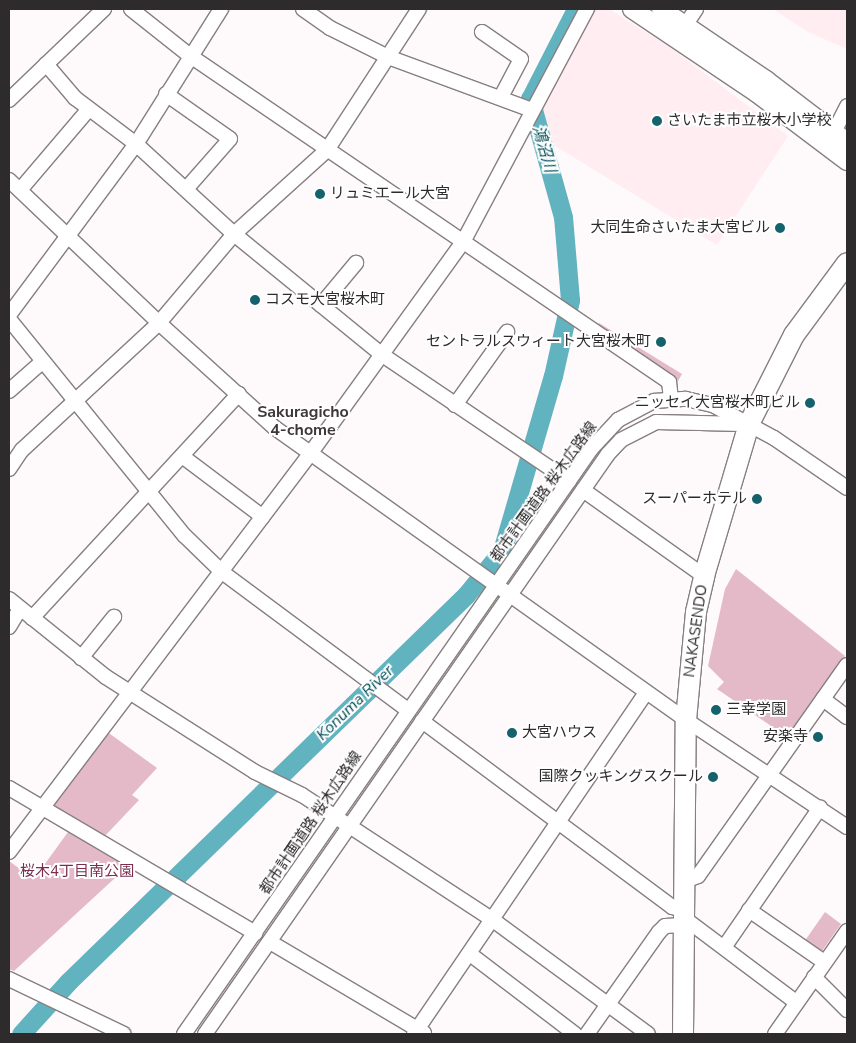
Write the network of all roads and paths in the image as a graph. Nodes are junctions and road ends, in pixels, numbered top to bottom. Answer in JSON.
{"nodes":[{"id":1,"x":104,"y":9,"type":"edge"},
{"id":2,"x":130,"y":9,"type":"edge"},
{"id":3,"x":221,"y":9,"type":"edge"},
{"id":4,"x":303,"y":9,"type":"edge"},
{"id":5,"x":419,"y":9,"type":"edge"},
{"id":6,"x":587,"y":9,"type":"edge"},
{"id":7,"x":632,"y":9,"type":"edge"},
{"id":8,"x":661,"y":9,"type":"edge"},
{"id":9,"x":696,"y":9,"type":"edge"},
{"id":10,"x":482,"y":32,"type":"dead end"},
{"id":11,"x":681,"y":32,"type":"junction"},
{"id":12,"x":189,"y":55,"type":"junction"},
{"id":13,"x":388,"y":57,"type":"junction"},
{"id":14,"x":46,"y":64,"type":"junction"},
{"id":15,"x":166,"y":94,"type":"junction"},
{"id":16,"x":501,"y":97,"type":"junction"},
{"id":17,"x":9,"y":100,"type":"edge"},
{"id":18,"x":847,"y":106,"type":"edge"},
{"id":19,"x":89,"y":109,"type":"junction"},
{"id":20,"x":529,"y":109,"type":"junction"},
{"id":21,"x":841,"y":137,"type":"edge"},
{"id":22,"x":136,"y":144,"type":"junction"},
{"id":23,"x":327,"y":150,"type":"junction"},
{"id":24,"x":847,"y":161,"type":"edge"},
{"id":25,"x":9,"y":180,"type":"edge"},
{"id":26,"x":186,"y":188,"type":"junction"},
{"id":27,"x":20,"y":190,"type":"junction"},
{"id":28,"x":234,"y":234,"type":"junction"},
{"id":29,"x":67,"y":236,"type":"junction"},
{"id":30,"x":463,"y":242,"type":"junction"},
{"id":31,"x":356,"y":263,"type":"dead end"},
{"id":32,"x":847,"y":263,"type":"edge"},
{"id":33,"x":321,"y":305,"type":"junction"},
{"id":34,"x":9,"y":317,"type":"edge"},
{"id":35,"x":159,"y":324,"type":"junction"},
{"id":36,"x":507,"y":332,"type":"dead end"},
{"id":37,"x":381,"y":354,"type":"junction"},
{"id":38,"x":44,"y":361,"type":"junction"},
{"id":39,"x":9,"y":391,"type":"edge"},
{"id":40,"x":239,"y":394,"type":"junction"},
{"id":41,"x":671,"y":399,"type":"junction"},
{"id":42,"x":76,"y":400,"type":"junction"},
{"id":43,"x":455,"y":405,"type":"junction"},
{"id":44,"x":749,"y":424,"type":"junction"},
{"id":45,"x":310,"y":454,"type":"junction"},
{"id":46,"x":182,"y":456,"type":"junction"},
{"id":47,"x":9,"y":469,"type":"edge"},
{"id":48,"x":569,"y":481,"type":"junction"},
{"id":49,"x":847,"y":488,"type":"edge"},
{"id":50,"x":583,"y":490,"type":"junction"},
{"id":51,"x":149,"y":492,"type":"junction"},
{"id":52,"x":263,"y":517,"type":"junction"},
{"id":53,"x":222,"y":572,"type":"junction"},
{"id":54,"x":704,"y":576,"type":"junction"},
{"id":55,"x":486,"y":578,"type":"junction"},
{"id":56,"x":510,"y":594,"type":"junction"},
{"id":57,"x":9,"y":598,"type":"edge"},
{"id":58,"x":20,"y":609,"type":"junction"},
{"id":59,"x":114,"y":617,"type":"dead end"},
{"id":60,"x":32,"y":618,"type":"junction"},
{"id":61,"x":9,"y":627,"type":"edge"},
{"id":62,"x":81,"y":658,"type":"junction"},
{"id":63,"x":847,"y":665,"type":"edge"},
{"id":64,"x":129,"y":691,"type":"junction"},
{"id":65,"x":646,"y":692,"type":"junction"},
{"id":66,"x":823,"y":699,"type":"junction"},
{"id":67,"x":408,"y":710,"type":"junction"},
{"id":68,"x":847,"y":717,"type":"edge"},
{"id":69,"x":686,"y":720,"type":"junction"},
{"id":70,"x":422,"y":721,"type":"junction"},
{"id":71,"x":772,"y":776,"type":"junction"},
{"id":72,"x":9,"y":788,"type":"edge"},
{"id":73,"x":42,"y":807,"type":"junction"},
{"id":74,"x":820,"y":808,"type":"junction"},
{"id":75,"x":334,"y":816,"type":"junction"},
{"id":76,"x":559,"y":820,"type":"junction"},
{"id":77,"x":349,"y":826,"type":"junction"},
{"id":78,"x":847,"y":827,"type":"edge"},
{"id":79,"x":9,"y":852,"type":"edge"},
{"id":80,"x":684,"y":881,"type":"junction"},
{"id":81,"x":749,"y":910,"type":"junction"},
{"id":82,"x":684,"y":918,"type":"junction"},
{"id":83,"x":493,"y":920,"type":"junction"},
{"id":84,"x":847,"y":931,"type":"edge"},
{"id":85,"x":255,"y":933,"type":"junction"},
{"id":86,"x":270,"y":942,"type":"junction"},
{"id":87,"x":724,"y":946,"type":"junction"},
{"id":88,"x":470,"y":954,"type":"junction"},
{"id":89,"x":824,"y":962,"type":"junction"},
{"id":90,"x":814,"y":977,"type":"junction"},
{"id":91,"x":9,"y":979,"type":"edge"},
{"id":92,"x":796,"y":1002,"type":"junction"},
{"id":93,"x":607,"y":1004,"type":"junction"},
{"id":94,"x":847,"y":1010,"type":"edge"},
{"id":95,"x":419,"y":1032,"type":"edge"},
{"id":96,"x":116,"y":1033,"type":"edge"},
{"id":97,"x":184,"y":1034,"type":"edge"},
{"id":98,"x":205,"y":1034,"type":"edge"},
{"id":99,"x":575,"y":1034,"type":"edge"},
{"id":100,"x":587,"y":1034,"type":"edge"},
{"id":101,"x":648,"y":1034,"type":"edge"},
{"id":102,"x":683,"y":1034,"type":"edge"},
{"id":103,"x":776,"y":1034,"type":"edge"}],
"edges":[{"from":1,"to":14,"type":"street"},
{"from":2,"to":12,"type":"street"},
{"from":3,"to":12,"type":"street"},
{"from":4,"to":13,"type":"street"},
{"from":5,"to":13,"type":"street"},
{"from":6,"to":20,"type":"street"},
{"from":7,"to":11,"type":"main road"},
{"from":8,"to":11,"type":"main road"},
{"from":9,"to":11,"type":"street"},
{"from":10,"to":16,"type":"street"},
{"from":11,"to":21,"type":"main road"},
{"from":11,"to":24,"type":"main road"},
{"from":12,"to":15,"type":"street"},
{"from":12,"to":23,"type":"street"},
{"from":13,"to":16,"type":"street"},
{"from":13,"to":23,"type":"street"},
{"from":14,"to":17,"type":"street"},
{"from":14,"to":19,"type":"street"},
{"from":15,"to":22,"type":"street"},
{"from":15,"to":26,"type":"street"},
{"from":16,"to":20,"type":"street"},
{"from":18,"to":21,"type":"street"},
{"from":19,"to":22,"type":"street"},
{"from":19,"to":27,"type":"street"},
{"from":20,"to":30,"type":"street"},
{"from":22,"to":26,"type":"street"},
{"from":22,"to":29,"type":"street"},
{"from":23,"to":28,"type":"street"},
{"from":23,"to":30,"type":"street"},
{"from":25,"to":27,"type":"street"},
{"from":26,"to":28,"type":"street"},
{"from":27,"to":29,"type":"street"},
{"from":28,"to":33,"type":"street"},
{"from":28,"to":35,"type":"street"},
{"from":29,"to":34,"type":"street"},
{"from":29,"to":35,"type":"street"},
{"from":30,"to":37,"type":"street"},
{"from":30,"to":41,"type":"street"},
{"from":31,"to":33,"type":"street"},
{"from":32,"to":44,"type":"highway","name":"NAKASENDO"},
{"from":33,"to":37,"type":"street"},
{"from":34,"to":38,"type":"street"},
{"from":35,"to":40,"type":"street"},
{"from":35,"to":42,"type":"street"},
{"from":36,"to":43,"type":"street"},
{"from":37,"to":43,"type":"street"},
{"from":37,"to":45,"type":"street"},
{"from":38,"to":39,"type":"street"},
{"from":38,"to":42,"type":"street"},
{"from":40,"to":45,"type":"street"},
{"from":40,"to":46,"type":"street"},
{"from":41,"to":44,"type":"street","name":"都市計画道路 桜木広路線"},
{"from":41,"to":48,"type":"street","name":"都市計画道路 桜木広路線"},
{"from":42,"to":47,"type":"street"},
{"from":42,"to":51,"type":"street"},
{"from":43,"to":48,"type":"street"},
{"from":44,"to":49,"type":"street"},
{"from":44,"to":50,"type":"street","name":"都市計画道路 桜木広路線"},
{"from":44,"to":54,"type":"highway","name":"NAKASENDO"},
{"from":45,"to":52,"type":"street"},
{"from":45,"to":55,"type":"street"},
{"from":46,"to":51,"type":"street"},
{"from":46,"to":52,"type":"street"},
{"from":48,"to":55,"type":"street","name":"都市計画道路 桜木広路線"},
{"from":50,"to":54,"type":"street"},
{"from":50,"to":56,"type":"street","name":"都市計画道路 桜木広路線"},
{"from":51,"to":53,"type":"street"},
{"from":51,"to":60,"type":"street"},
{"from":52,"to":53,"type":"street"},
{"from":53,"to":64,"type":"street"},
{"from":53,"to":67,"type":"street"},
{"from":54,"to":69,"type":"highway","name":"NAKASENDO"},
{"from":55,"to":56,"type":"street"},
{"from":55,"to":67,"type":"street","name":"都市計画道路 桜木広路線"},
{"from":56,"to":65,"type":"street"},
{"from":56,"to":70,"type":"street","name":"都市計画道路 桜木広路線"},
{"from":57,"to":58,"type":"street"},
{"from":58,"to":60,"type":"street"},
{"from":58,"to":61,"type":"street"},
{"from":59,"to":62,"type":"street"},
{"from":60,"to":62,"type":"street"},
{"from":62,"to":64,"type":"street"},
{"from":63,"to":66,"type":"street"},
{"from":64,"to":73,"type":"street"},
{"from":64,"to":75,"type":"street"},
{"from":65,"to":69,"type":"street"},
{"from":65,"to":76,"type":"street"},
{"from":66,"to":68,"type":"street"},
{"from":66,"to":71,"type":"street"},
{"from":67,"to":75,"type":"street","name":"都市計画道路 桜木広路線"},
{"from":69,"to":71,"type":"street"},
{"from":69,"to":80,"type":"highway","name":"NAKASENDO"},
{"from":70,"to":76,"type":"street"},
{"from":70,"to":77,"type":"street","name":"都市計画道路 桜木広路線"},
{"from":71,"to":74,"type":"street"},
{"from":71,"to":80,"type":"street"},
{"from":72,"to":73,"type":"street"},
{"from":73,"to":79,"type":"street"},
{"from":73,"to":85,"type":"street"},
{"from":74,"to":78,"type":"street"},
{"from":74,"to":81,"type":"street"},
{"from":75,"to":77,"type":"street"},
{"from":75,"to":85,"type":"street","name":"都市計画道路 桜木広路線"},
{"from":76,"to":82,"type":"street"},
{"from":76,"to":83,"type":"street"},
{"from":77,"to":83,"type":"street"},
{"from":77,"to":86,"type":"street","name":"都市計画道路 桜木広路線"},
{"from":80,"to":82,"type":"highway","name":"NAKASENDO"},
{"from":81,"to":87,"type":"street"},
{"from":81,"to":89,"type":"street"},
{"from":82,"to":87,"type":"street"},
{"from":82,"to":93,"type":"street"},
{"from":82,"to":102,"type":"highway","name":"NAKASENDO"},
{"from":83,"to":88,"type":"street"},
{"from":83,"to":93,"type":"street"},
{"from":84,"to":89,"type":"street"},
{"from":85,"to":97,"type":"street","name":"都市計画道路 桜木広路線"},
{"from":86,"to":95,"type":"street"},
{"from":86,"to":98,"type":"street","name":"都市計画道路 桜木広路線"},
{"from":87,"to":92,"type":"street"},
{"from":88,"to":95,"type":"street"},
{"from":88,"to":99,"type":"street"},
{"from":89,"to":90,"type":"street"},
{"from":90,"to":92,"type":"street"},
{"from":90,"to":94,"type":"street"},
{"from":91,"to":96,"type":"street"},
{"from":92,"to":103,"type":"street"},
{"from":93,"to":100,"type":"street"},
{"from":93,"to":101,"type":"street"}]}
